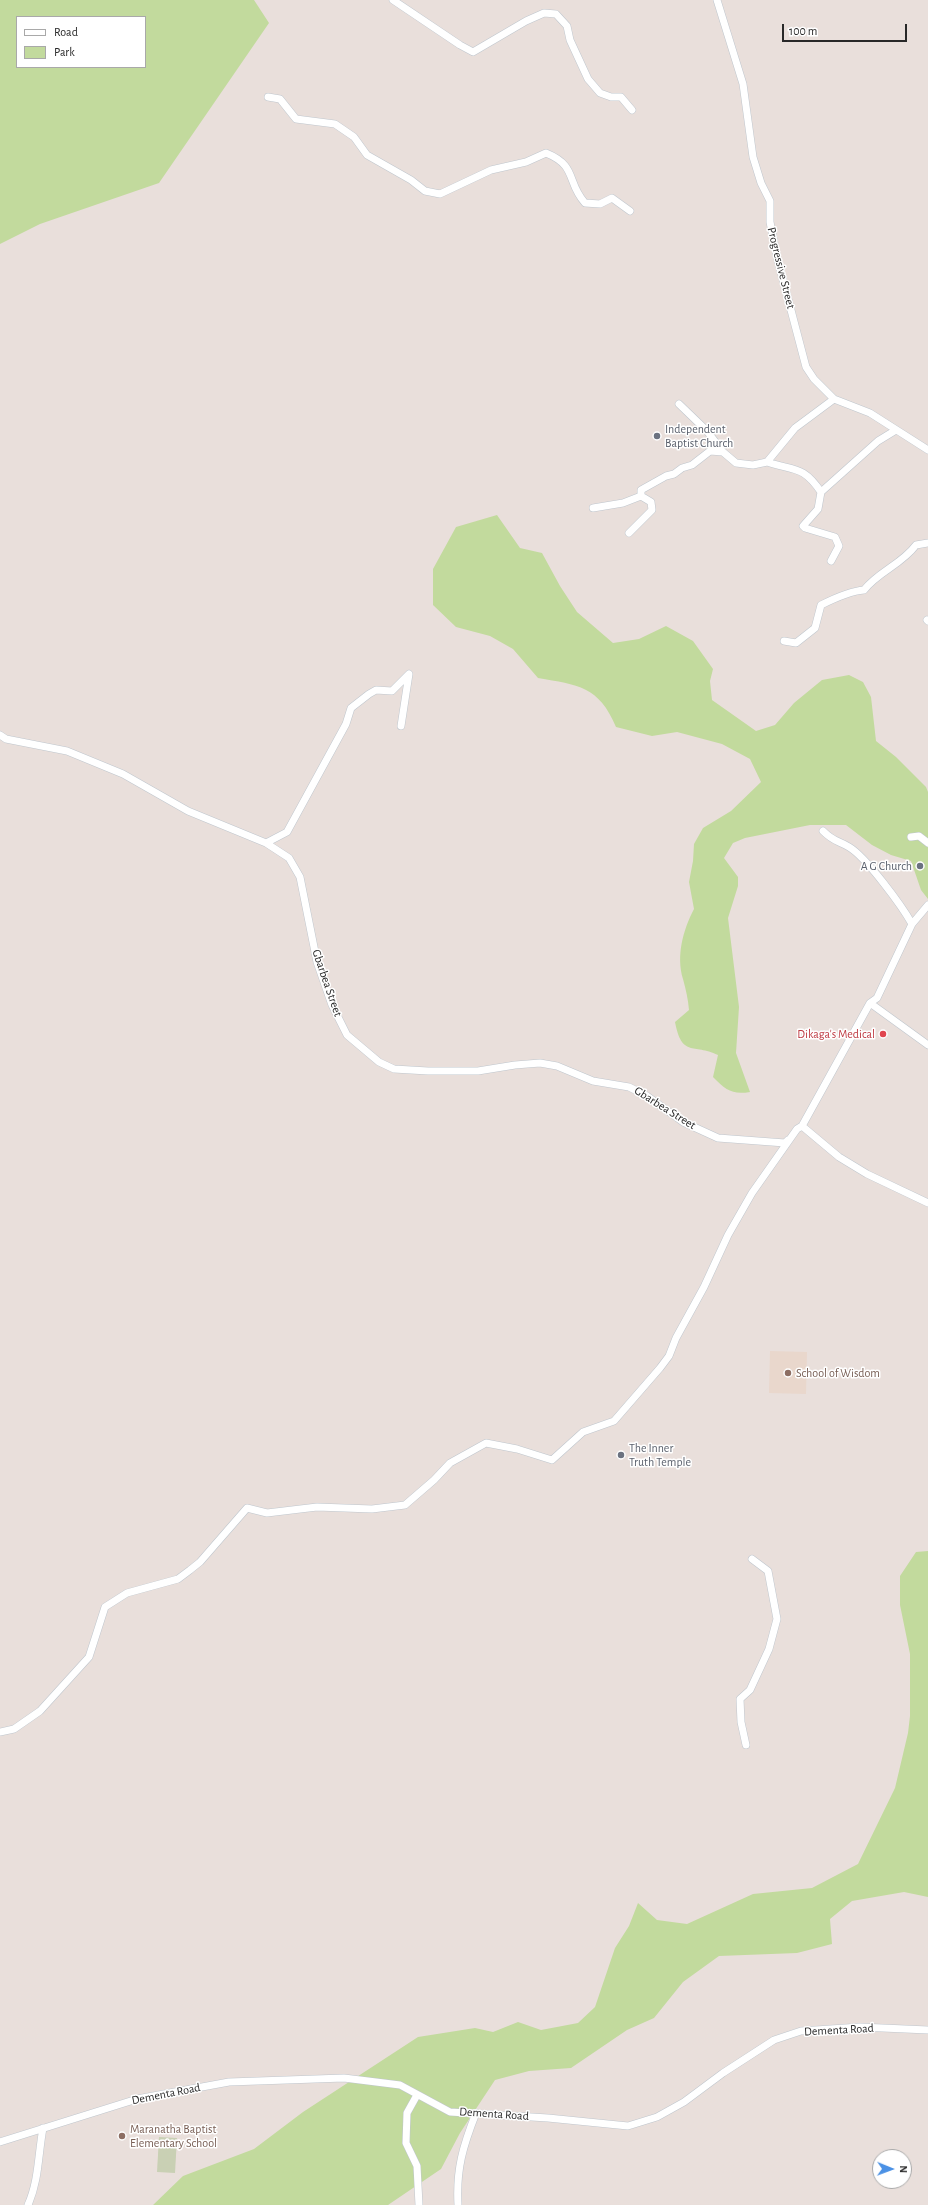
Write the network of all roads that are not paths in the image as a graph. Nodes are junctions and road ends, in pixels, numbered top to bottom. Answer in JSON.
{"nodes":[{"id":1,"x":394,"y":0,"type":"edge"},
{"id":2,"x":717,"y":0,"type":"edge"},
{"id":3,"x":268,"y":97,"type":"dead end"},
{"id":4,"x":632,"y":110,"type":"dead end"},
{"id":5,"x":630,"y":211,"type":"dead end"},
{"id":6,"x":834,"y":399,"type":"junction"},
{"id":7,"x":679,"y":404,"type":"dead end"},
{"id":8,"x":896,"y":430,"type":"junction"},
{"id":9,"x":928,"y":450,"type":"edge"},
{"id":10,"x":723,"y":452,"type":"junction"},
{"id":11,"x":766,"y":462,"type":"junction"},
{"id":12,"x":821,"y":492,"type":"junction"},
{"id":13,"x":641,"y":496,"type":"junction"},
{"id":14,"x":593,"y":508,"type":"dead end"},
{"id":15,"x":629,"y":533,"type":"dead end"},
{"id":16,"x":928,"y":543,"type":"edge"},
{"id":17,"x":832,"y":561,"type":"dead end"},
{"id":18,"x":784,"y":641,"type":"dead end"},
{"id":19,"x":401,"y":726,"type":"dead end"},
{"id":20,"x":0,"y":735,"type":"edge"},
{"id":21,"x":823,"y":831,"type":"dead end"},
{"id":22,"x":911,"y":837,"type":"dead end"},
{"id":23,"x":266,"y":843,"type":"junction"},
{"id":24,"x":928,"y":843,"type":"edge"},
{"id":25,"x":928,"y":905,"type":"edge"},
{"id":26,"x":912,"y":924,"type":"junction"},
{"id":27,"x":870,"y":1003,"type":"junction"},
{"id":28,"x":928,"y":1045,"type":"edge"},
{"id":29,"x":799,"y":1127,"type":"junction"},
{"id":30,"x":928,"y":1203,"type":"edge"},
{"id":31,"x":752,"y":1559,"type":"dead end"},
{"id":32,"x":0,"y":1732,"type":"edge"},
{"id":33,"x":746,"y":1745,"type":"dead end"},
{"id":34,"x":928,"y":2030,"type":"edge"},
{"id":35,"x":417,"y":2095,"type":"junction"},
{"id":36,"x":476,"y":2113,"type":"junction"},
{"id":37,"x":43,"y":2128,"type":"junction"},
{"id":38,"x":0,"y":2142,"type":"edge"},
{"id":39,"x":28,"y":2205,"type":"edge"},
{"id":40,"x":419,"y":2205,"type":"edge"},
{"id":41,"x":458,"y":2205,"type":"edge"}],
"edges":[{"from":1,"to":4,"type":"street"},
{"from":2,"to":6,"type":"street","name":"Progressive Street"},
{"from":3,"to":5,"type":"street"},
{"from":6,"to":8,"type":"street","name":"Progressive Street"},
{"from":6,"to":11,"type":"street"},
{"from":7,"to":10,"type":"street"},
{"from":8,"to":9,"type":"street","name":"Progressive Street"},
{"from":8,"to":12,"type":"street"},
{"from":10,"to":11,"type":"street"},
{"from":10,"to":13,"type":"street"},
{"from":11,"to":12,"type":"street"},
{"from":12,"to":17,"type":"street"},
{"from":13,"to":14,"type":"street"},
{"from":13,"to":15,"type":"street"},
{"from":16,"to":18,"type":"street"},
{"from":19,"to":23,"type":"street"},
{"from":20,"to":23,"type":"street","name":"Gbarbea Street"},
{"from":21,"to":26,"type":"street"},
{"from":22,"to":24,"type":"street"},
{"from":23,"to":29,"type":"street","name":"Gbarbea Street"},
{"from":25,"to":26,"type":"street"},
{"from":26,"to":27,"type":"street"},
{"from":27,"to":28,"type":"street"},
{"from":27,"to":29,"type":"street"},
{"from":29,"to":30,"type":"street"},
{"from":29,"to":32,"type":"street"},
{"from":31,"to":33,"type":"street"},
{"from":34,"to":36,"type":"street","name":"Dementa Road"},
{"from":35,"to":36,"type":"street","name":"Dementa Road"},
{"from":35,"to":37,"type":"street","name":"Dementa Road"},
{"from":35,"to":40,"type":"street"},
{"from":36,"to":41,"type":"street"},
{"from":37,"to":38,"type":"street","name":"Dementa Road"},
{"from":37,"to":39,"type":"street"}]}
